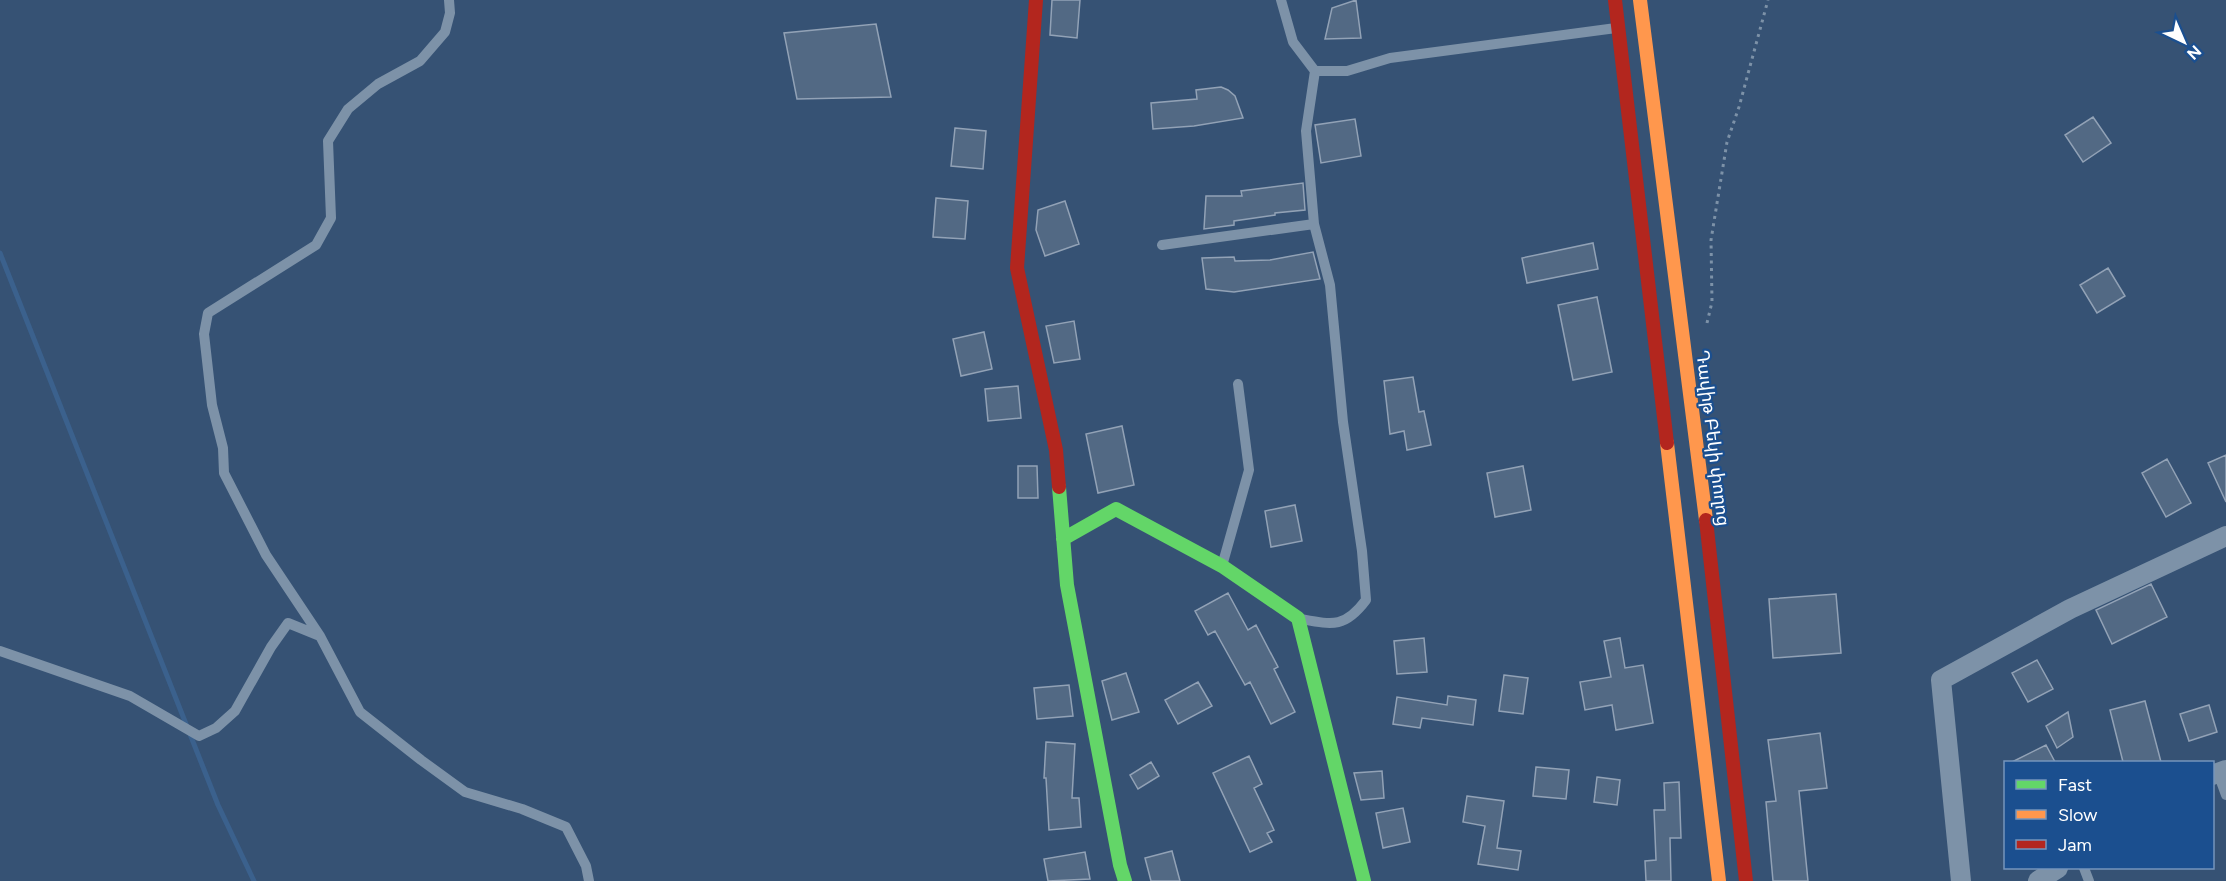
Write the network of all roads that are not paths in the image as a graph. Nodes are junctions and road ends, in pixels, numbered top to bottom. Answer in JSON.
{"nodes":[{"id":1,"x":449,"y":0,"type":"edge"},
{"id":2,"x":1036,"y":0,"type":"edge"},
{"id":3,"x":1281,"y":0,"type":"edge"},
{"id":4,"x":1615,"y":0,"type":"edge"},
{"id":5,"x":1640,"y":0,"type":"edge"},
{"id":6,"x":1619,"y":28,"type":"junction"},
{"id":7,"x":1315,"y":71,"type":"junction"},
{"id":8,"x":1665,"y":206,"type":"junction"},
{"id":9,"x":1640,"y":208,"type":"junction"},
{"id":10,"x":1314,"y":224,"type":"junction"},
{"id":11,"x":1162,"y":245,"type":"dead end"},
{"id":12,"x":1238,"y":384,"type":"dead end"},
{"id":13,"x":2226,"y":536,"type":"edge"},
{"id":14,"x":1063,"y":539,"type":"junction"},
{"id":15,"x":1222,"y":566,"type":"junction"},
{"id":16,"x":1298,"y":618,"type":"junction"},
{"id":17,"x":321,"y":636,"type":"junction"},
{"id":18,"x":0,"y":651,"type":"edge"},
{"id":19,"x":2219,"y":773,"type":"edge"},
{"id":20,"x":2226,"y":795,"type":"edge"},
{"id":21,"x":2055,"y":869,"type":"edge"},
{"id":22,"x":589,"y":881,"type":"edge"},
{"id":23,"x":1125,"y":881,"type":"edge"},
{"id":24,"x":1364,"y":881,"type":"edge"},
{"id":25,"x":1719,"y":881,"type":"edge"},
{"id":26,"x":1746,"y":881,"type":"edge"},
{"id":27,"x":1961,"y":881,"type":"edge"},
{"id":28,"x":2038,"y":881,"type":"edge"}],
"edges":[{"from":1,"to":17,"type":"lane"},
{"from":2,"to":14,"type":"main road"},
{"from":3,"to":7,"type":"lane"},
{"from":4,"to":6,"type":"main road"},
{"from":5,"to":8,"type":"main road","name":"Դավիթ Բեկի փողոց"},
{"from":6,"to":7,"type":"lane"},
{"from":6,"to":9,"type":"main road"},
{"from":7,"to":10,"type":"lane"},
{"from":8,"to":9,"type":"main road"},
{"from":8,"to":26,"type":"main road","name":"Դավիթ Բեկի փողոց"},
{"from":9,"to":25,"type":"main road"},
{"from":10,"to":11,"type":"lane"},
{"from":10,"to":16,"type":"lane"},
{"from":12,"to":15,"type":"lane"},
{"from":13,"to":27,"type":"street"},
{"from":14,"to":15,"type":"main road"},
{"from":14,"to":23,"type":"main road"},
{"from":15,"to":16,"type":"main road"},
{"from":16,"to":24,"type":"main road"},
{"from":17,"to":18,"type":"lane"},
{"from":17,"to":22,"type":"lane"},
{"from":19,"to":20,"type":"lane"},
{"from":21,"to":28,"type":"street"}]}
